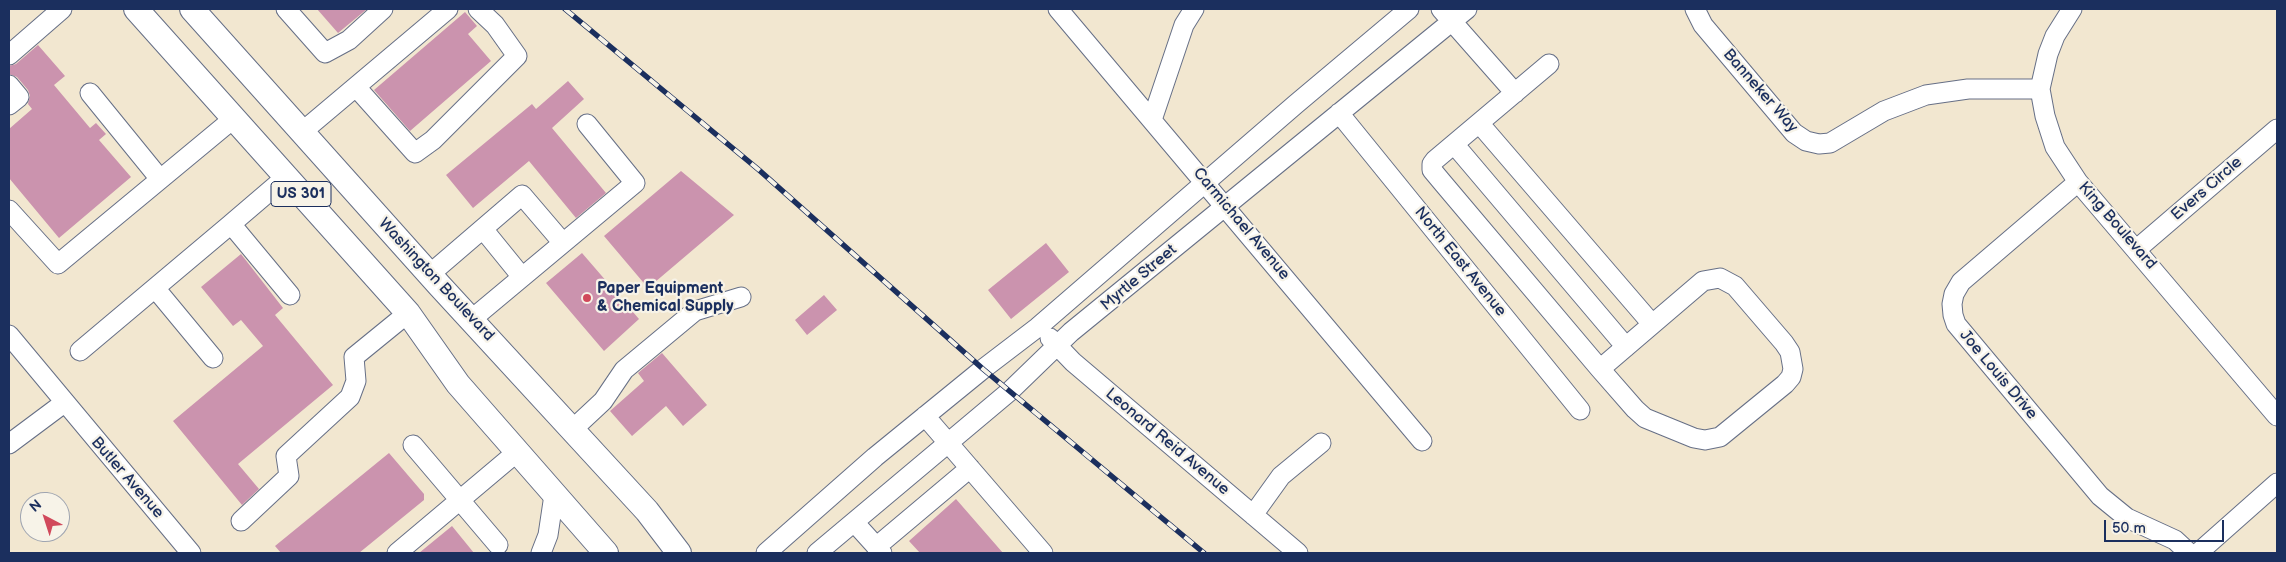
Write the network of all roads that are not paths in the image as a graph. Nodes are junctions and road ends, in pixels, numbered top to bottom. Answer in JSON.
{"nodes":[{"id":1,"x":62,"y":9,"type":"edge"},
{"id":2,"x":136,"y":9,"type":"edge"},
{"id":3,"x":286,"y":9,"type":"edge"},
{"id":4,"x":383,"y":9,"type":"edge"},
{"id":5,"x":448,"y":9,"type":"edge"},
{"id":6,"x":478,"y":9,"type":"edge"},
{"id":7,"x":1058,"y":9,"type":"edge"},
{"id":8,"x":1194,"y":9,"type":"edge"},
{"id":9,"x":1410,"y":9,"type":"edge"},
{"id":10,"x":1467,"y":9,"type":"edge"},
{"id":11,"x":1695,"y":9,"type":"edge"},
{"id":12,"x":2072,"y":9,"type":"edge"},
{"id":13,"x":202,"y":12,"type":"edge"},
{"id":14,"x":1447,"y":15,"type":"edge"},
{"id":15,"x":9,"y":55,"type":"edge"},
{"id":16,"x":1549,"y":64,"type":"dead end"},
{"id":17,"x":9,"y":85,"type":"edge"},
{"id":18,"x":356,"y":87,"type":"junction"},
{"id":19,"x":2040,"y":89,"type":"junction"},
{"id":20,"x":90,"y":93,"type":"dead end"},
{"id":21,"x":1515,"y":93,"type":"junction"},
{"id":22,"x":9,"y":105,"type":"edge"},
{"id":23,"x":1339,"y":113,"type":"junction"},
{"id":24,"x":233,"y":119,"type":"junction"},
{"id":25,"x":1152,"y":120,"type":"junction"},
{"id":26,"x":1479,"y":123,"type":"junction"},
{"id":27,"x":587,"y":124,"type":"dead end"},
{"id":28,"x":2277,"y":129,"type":"edge"},
{"id":29,"x":302,"y":132,"type":"junction"},
{"id":30,"x":1454,"y":144,"type":"junction"},
{"id":31,"x":286,"y":177,"type":"junction"},
{"id":32,"x":160,"y":180,"type":"junction"},
{"id":33,"x":2078,"y":182,"type":"junction"},
{"id":34,"x":1206,"y":183,"type":"junction"},
{"id":35,"x":1226,"y":206,"type":"junction"},
{"id":36,"x":9,"y":210,"type":"edge"},
{"id":37,"x":231,"y":224,"type":"junction"},
{"id":38,"x":482,"y":229,"type":"junction"},
{"id":39,"x":563,"y":244,"type":"junction"},
{"id":40,"x":2137,"y":249,"type":"junction"},
{"id":41,"x":430,"y":274,"type":"junction"},
{"id":42,"x":522,"y":277,"type":"junction"},
{"id":43,"x":155,"y":288,"type":"junction"},
{"id":44,"x":290,"y":295,"type":"dead end"},
{"id":45,"x":741,"y":297,"type":"dead end"},
{"id":46,"x":408,"y":312,"type":"junction"},
{"id":47,"x":472,"y":319,"type":"junction"},
{"id":48,"x":1652,"y":324,"type":"junction"},
{"id":49,"x":1038,"y":327,"type":"junction"},
{"id":50,"x":9,"y":335,"type":"edge"},
{"id":51,"x":1058,"y":345,"type":"junction"},
{"id":52,"x":1626,"y":346,"type":"junction"},
{"id":53,"x":80,"y":351,"type":"dead end"},
{"id":54,"x":213,"y":358,"type":"dead end"},
{"id":55,"x":1600,"y":369,"type":"junction"},
{"id":56,"x":64,"y":403,"type":"junction"},
{"id":57,"x":1580,"y":410,"type":"dead end"},
{"id":58,"x":925,"y":416,"type":"junction"},
{"id":59,"x":2277,"y":416,"type":"edge"},
{"id":60,"x":573,"y":429,"type":"junction"},
{"id":61,"x":1422,"y":441,"type":"dead end"},
{"id":62,"x":948,"y":443,"type":"junction"},
{"id":63,"x":1320,"y":443,"type":"dead end"},
{"id":64,"x":9,"y":444,"type":"edge"},
{"id":65,"x":413,"y":445,"type":"dead end"},
{"id":66,"x":517,"y":452,"type":"junction"},
{"id":67,"x":970,"y":468,"type":"junction"},
{"id":68,"x":2277,"y":483,"type":"edge"},
{"id":69,"x":554,"y":495,"type":"junction"},
{"id":70,"x":459,"y":501,"type":"junction"},
{"id":71,"x":1253,"y":515,"type":"junction"},
{"id":72,"x":241,"y":521,"type":"dead end"},
{"id":73,"x":854,"y":522,"type":"junction"},
{"id":74,"x":498,"y":545,"type":"dead end"},
{"id":75,"x":879,"y":550,"type":"edge"},
{"id":76,"x":191,"y":553,"type":"edge"},
{"id":77,"x":398,"y":553,"type":"edge"},
{"id":78,"x":541,"y":553,"type":"edge"},
{"id":79,"x":606,"y":553,"type":"edge"},
{"id":80,"x":679,"y":553,"type":"edge"},
{"id":81,"x":766,"y":553,"type":"edge"},
{"id":82,"x":817,"y":553,"type":"edge"},
{"id":83,"x":1043,"y":553,"type":"edge"},
{"id":84,"x":1298,"y":553,"type":"edge"},
{"id":85,"x":2189,"y":553,"type":"edge"},
{"id":86,"x":2198,"y":553,"type":"edge"}],
"edges":[{"from":1,"to":15,"type":"street"},
{"from":2,"to":24,"type":"main road","number":"US 301"},
{"from":3,"to":4,"type":"street"},
{"from":5,"to":18,"type":"street"},
{"from":6,"to":18,"type":"street"},
{"from":7,"to":25,"type":"street","name":"Carmichael Avenue"},
{"from":8,"to":25,"type":"street"},
{"from":9,"to":34,"type":"street","name":"Myrtle Street"},
{"from":10,"to":14,"type":"street","name":"Myrtle Street"},
{"from":11,"to":19,"type":"street","name":"Banneker Way"},
{"from":12,"to":19,"type":"street","name":"King Boulevard"},
{"from":13,"to":29,"type":"main road","name":"Washington Boulevard","number":"US 301"},
{"from":14,"to":21,"type":"street"},
{"from":14,"to":23,"type":"street","name":"Myrtle Street"},
{"from":16,"to":21,"type":"street"},
{"from":17,"to":22,"type":"street"},
{"from":18,"to":29,"type":"street"},
{"from":19,"to":33,"type":"street","name":"King Boulevard"},
{"from":20,"to":32,"type":"street"},
{"from":21,"to":26,"type":"street"},
{"from":23,"to":35,"type":"street","name":"Myrtle Street"},
{"from":23,"to":57,"type":"street","name":"North East Avenue"},
{"from":24,"to":31,"type":"main road","number":"US 301"},
{"from":24,"to":32,"type":"street"},
{"from":25,"to":34,"type":"street","name":"Carmichael Avenue"},
{"from":26,"to":30,"type":"street"},
{"from":26,"to":48,"type":"street"},
{"from":27,"to":39,"type":"street"},
{"from":28,"to":40,"type":"street","name":"Evers Circle"},
{"from":29,"to":41,"type":"main road","name":"Washington Boulevard","number":"US 301"},
{"from":30,"to":52,"type":"street"},
{"from":30,"to":55,"type":"street"},
{"from":31,"to":37,"type":"street"},
{"from":31,"to":46,"type":"main road","number":"US 301"},
{"from":32,"to":36,"type":"street"},
{"from":33,"to":40,"type":"street","name":"King Boulevard"},
{"from":33,"to":85,"type":"street","name":"Joe Louis Drive"},
{"from":34,"to":35,"type":"street","name":"Carmichael Avenue"},
{"from":34,"to":49,"type":"street","name":"Myrtle Street"},
{"from":35,"to":51,"type":"street","name":"Myrtle Street"},
{"from":35,"to":61,"type":"street","name":"Carmichael Avenue"},
{"from":37,"to":43,"type":"street"},
{"from":37,"to":44,"type":"street"},
{"from":38,"to":39,"type":"street"},
{"from":38,"to":41,"type":"street"},
{"from":38,"to":42,"type":"street"},
{"from":39,"to":42,"type":"street"},
{"from":40,"to":59,"type":"street","name":"King Boulevard"},
{"from":41,"to":47,"type":"main road","name":"Washington Boulevard","number":"US 301"},
{"from":42,"to":47,"type":"street"},
{"from":43,"to":53,"type":"street"},
{"from":43,"to":54,"type":"street"},
{"from":45,"to":60,"type":"street"},
{"from":46,"to":66,"type":"main road","number":"US 301"},
{"from":46,"to":72,"type":"street"},
{"from":47,"to":60,"type":"main road","name":"Washington Boulevard","number":"US 301"},
{"from":48,"to":52,"type":"street"},
{"from":48,"to":55,"type":"street"},
{"from":49,"to":51,"type":"street","name":"Leonard Reid Avenue"},
{"from":49,"to":58,"type":"street","name":"Myrtle Street"},
{"from":50,"to":56,"type":"street","name":"Butler Avenue"},
{"from":51,"to":62,"type":"street","name":"Myrtle Street"},
{"from":51,"to":71,"type":"street","name":"Leonard Reid Avenue"},
{"from":52,"to":55,"type":"street"},
{"from":56,"to":64,"type":"street"},
{"from":56,"to":76,"type":"street","name":"Butler Avenue"},
{"from":58,"to":62,"type":"street"},
{"from":58,"to":81,"type":"street","name":"Myrtle Street"},
{"from":60,"to":80,"type":"main road","name":"Washington Boulevard","number":"US 301"},
{"from":62,"to":67,"type":"street"},
{"from":62,"to":73,"type":"street","name":"Myrtle Street"},
{"from":63,"to":71,"type":"street"},
{"from":65,"to":70,"type":"street"},
{"from":66,"to":69,"type":"main road","number":"US 301"},
{"from":66,"to":70,"type":"street"},
{"from":67,"to":75,"type":"street"},
{"from":67,"to":83,"type":"street"},
{"from":68,"to":86,"type":"street"},
{"from":69,"to":78,"type":"street"},
{"from":69,"to":79,"type":"main road","number":"US 301"},
{"from":70,"to":74,"type":"street"},
{"from":70,"to":77,"type":"street"},
{"from":71,"to":84,"type":"street","name":"Leonard Reid Avenue"},
{"from":73,"to":75,"type":"street"},
{"from":73,"to":82,"type":"street","name":"Myrtle Street"}]}
